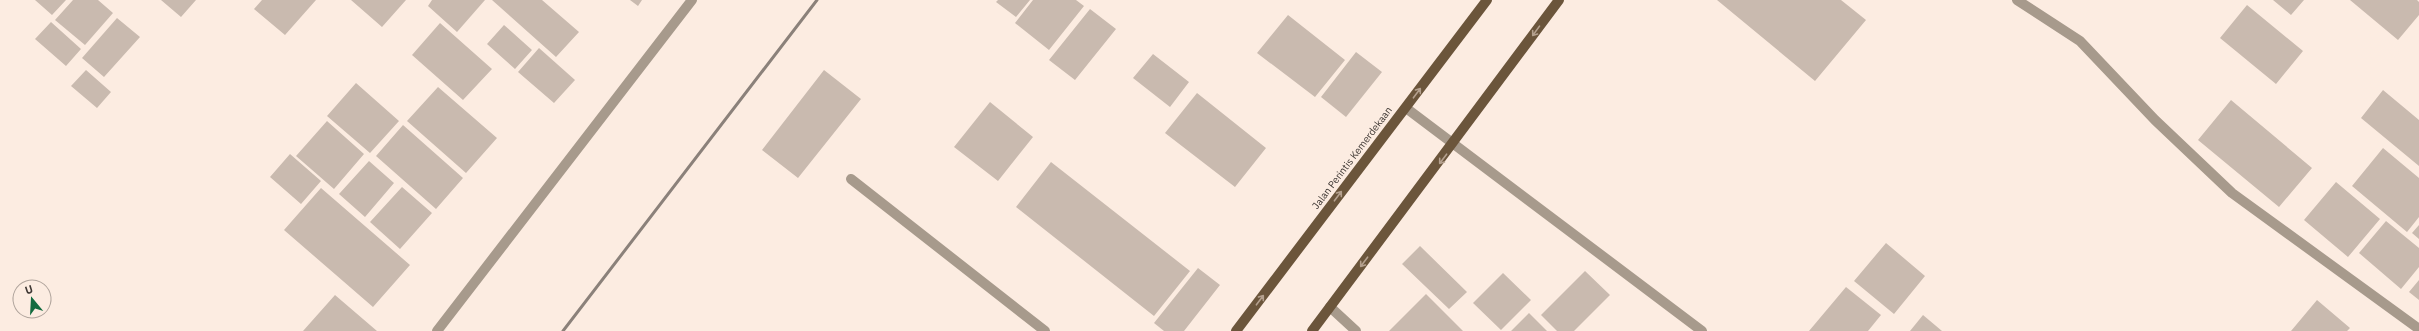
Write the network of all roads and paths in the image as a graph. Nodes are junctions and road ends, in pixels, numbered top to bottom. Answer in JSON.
{"nodes":[{"id":1,"x":692,"y":0,"type":"edge"},
{"id":2,"x":1487,"y":0,"type":"edge"},
{"id":3,"x":1559,"y":0,"type":"edge"},
{"id":4,"x":2018,"y":0,"type":"edge"},
{"id":5,"x":1406,"y":108,"type":"junction"},
{"id":6,"x":1454,"y":144,"type":"junction"},
{"id":7,"x":851,"y":179,"type":"dead end"},
{"id":8,"x":1330,"y":307,"type":"junction"},
{"id":9,"x":2419,"y":329,"type":"edge"},
{"id":10,"x":437,"y":331,"type":"edge"},
{"id":11,"x":1045,"y":331,"type":"edge"},
{"id":12,"x":1236,"y":331,"type":"edge"},
{"id":13,"x":1312,"y":331,"type":"edge"},
{"id":14,"x":1356,"y":331,"type":"edge"},
{"id":15,"x":1702,"y":331,"type":"edge"}],
"edges":[{"from":1,"to":10,"type":"street"},
{"from":5,"to":2,"type":"main road","name":"Jalan Perintis Kemerdekaan","one_way":true},
{"from":3,"to":6,"type":"main road","one_way":true},
{"from":4,"to":9,"type":"street"},
{"from":5,"to":6,"type":"street"},
{"from":12,"to":5,"type":"main road","name":"Jalan Perintis Kemerdekaan","one_way":true},
{"from":6,"to":8,"type":"main road","one_way":true},
{"from":6,"to":15,"type":"street"},
{"from":7,"to":11,"type":"street"},
{"from":8,"to":13,"type":"main road"},
{"from":8,"to":14,"type":"street"}]}
